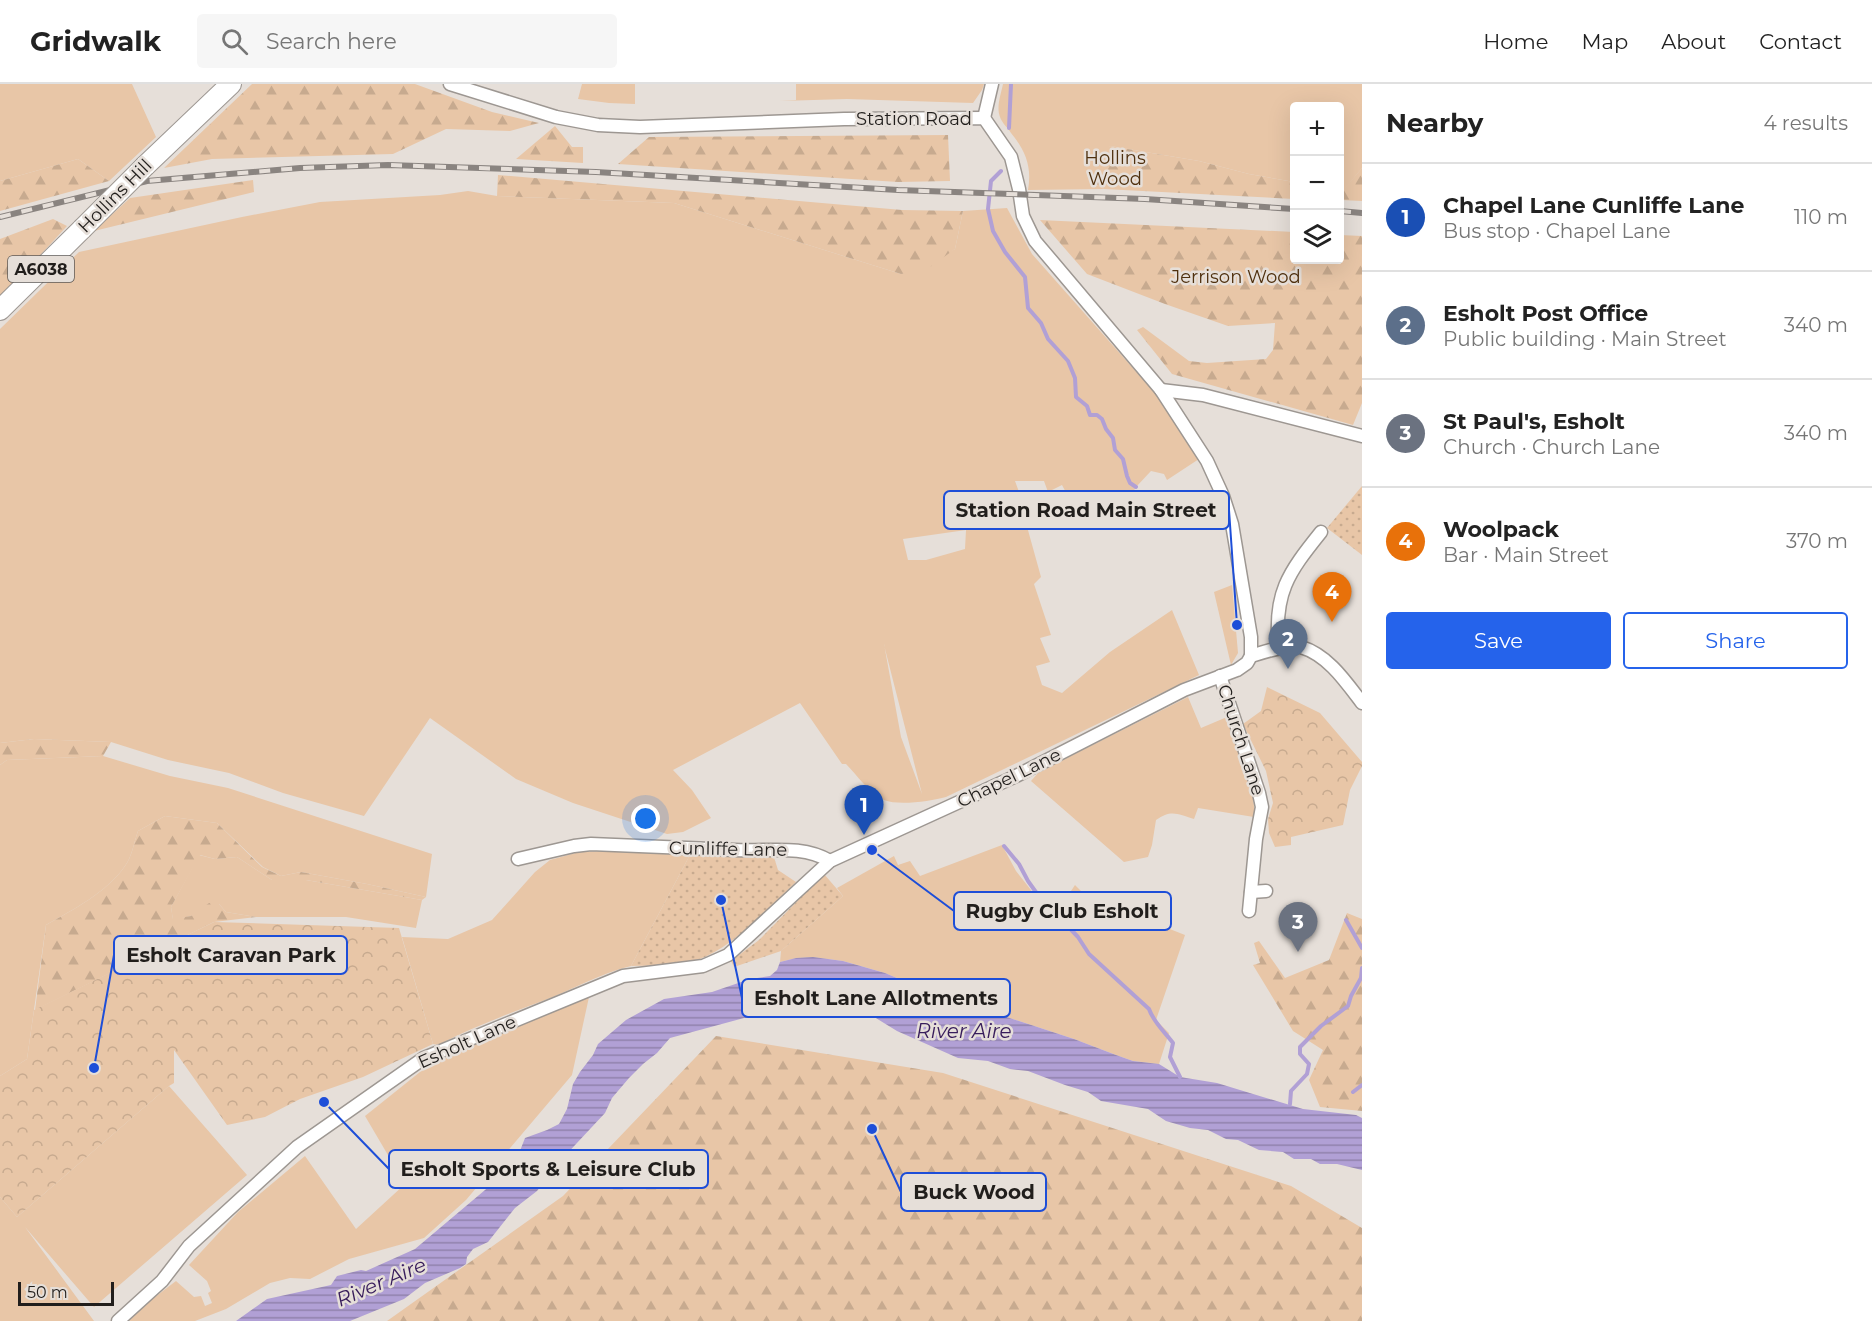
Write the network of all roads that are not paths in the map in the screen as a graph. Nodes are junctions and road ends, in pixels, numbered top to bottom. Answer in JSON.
{"nodes":[{"id":1,"x":231,"y":84,"type":"edge"},
{"id":2,"x":450,"y":84,"type":"edge"},
{"id":3,"x":992,"y":84,"type":"edge"},
{"id":4,"x":984,"y":118,"type":"junction"},
{"id":5,"x":0,"y":310,"type":"edge"},
{"id":6,"x":1161,"y":390,"type":"junction"},
{"id":7,"x":1362,"y":436,"type":"edge"},
{"id":8,"x":1321,"y":532,"type":"dead end"},
{"id":9,"x":1279,"y":648,"type":"junction"},
{"id":10,"x":1251,"y":656,"type":"junction"},
{"id":11,"x":1220,"y":676,"type":"junction"},
{"id":12,"x":1362,"y":703,"type":"edge"},
{"id":13,"x":518,"y":859,"type":"dead end"},
{"id":14,"x":830,"y":861,"type":"junction"},
{"id":15,"x":803,"y":886,"type":"joint"},
{"id":16,"x":1266,"y":891,"type":"dead end"},
{"id":17,"x":1251,"y":892,"type":"junction"},
{"id":18,"x":1249,"y":911,"type":"dead end"},
{"id":19,"x":118,"y":1321,"type":"edge"}],
"edges":[{"from":1,"to":5,"type":"main road","name":"Hollins Hill","number":"A6038","bridge":true},
{"from":2,"to":4,"type":"street","name":"Station Road"},
{"from":3,"to":4,"type":"street"},
{"from":4,"to":6,"type":"street","name":"Station Road"},
{"from":6,"to":7,"type":"street"},
{"from":6,"to":10,"type":"street","name":"Station Road"},
{"from":8,"to":9,"type":"street"},
{"from":9,"to":10,"type":"street"},
{"from":9,"to":12,"type":"street"},
{"from":10,"to":11,"type":"street","name":"Chapel Lane"},
{"from":11,"to":14,"type":"street","name":"Chapel Lane"},
{"from":11,"to":17,"type":"street","name":"Church Lane"},
{"from":13,"to":14,"type":"street","name":"Cunliffe Lane"},
{"from":14,"to":15,"type":"street","name":"Chapel Lane"},
{"from":15,"to":19,"type":"street","name":"Esholt Lane"},
{"from":16,"to":17,"type":"street"},
{"from":17,"to":18,"type":"street","name":"Church Lane"}]}
